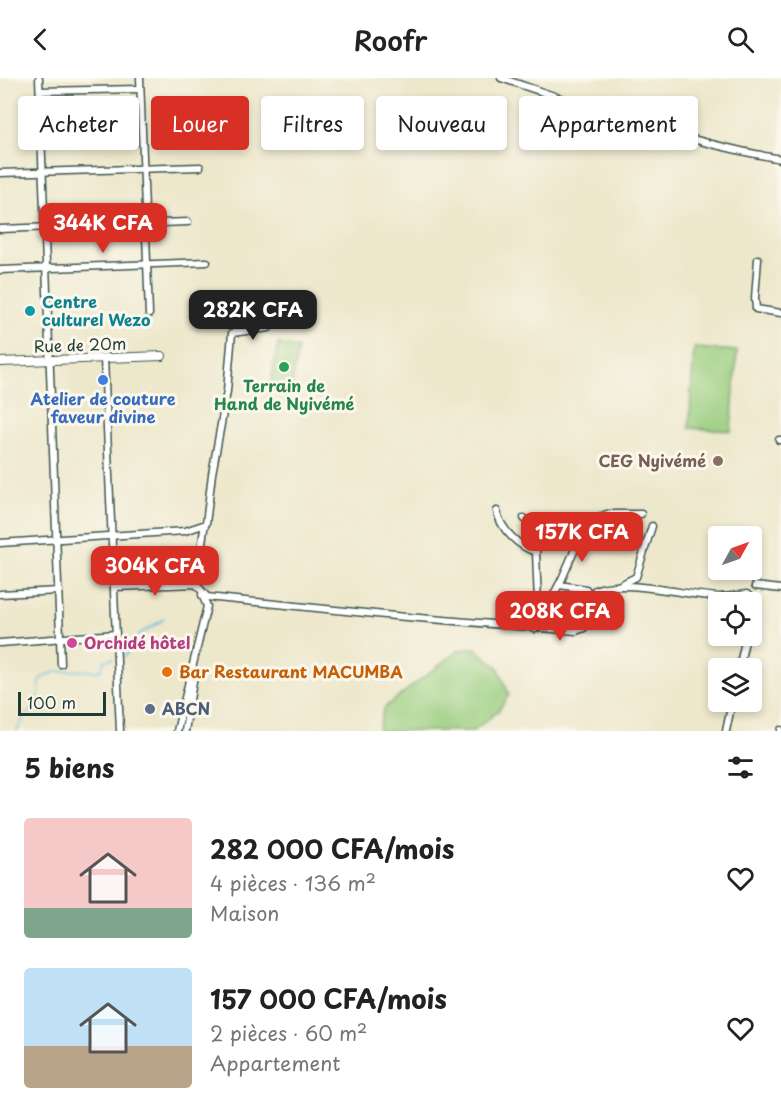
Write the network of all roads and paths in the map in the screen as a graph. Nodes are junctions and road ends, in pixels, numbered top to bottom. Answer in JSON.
{"nodes":[{"id":1,"x":39,"y":78,"type":"edge"},
{"id":2,"x":140,"y":78,"type":"edge"},
{"id":3,"x":501,"y":78,"type":"edge"},
{"id":4,"x":140,"y":89,"type":"junction"},
{"id":5,"x":40,"y":91,"type":"junction"},
{"id":6,"x":781,"y":159,"type":"edge"},
{"id":7,"x":200,"y":167,"type":"dead end"},
{"id":8,"x":143,"y":169,"type":"junction"},
{"id":9,"x":43,"y":172,"type":"junction"},
{"id":10,"x":0,"y":173,"type":"edge"},
{"id":11,"x":188,"y":222,"type":"dead end"},
{"id":12,"x":146,"y":223,"type":"junction"},
{"id":13,"x":45,"y":227,"type":"junction"},
{"id":14,"x":0,"y":229,"type":"edge"},
{"id":15,"x":758,"y":259,"type":"dead end"},
{"id":16,"x":207,"y":262,"type":"dead end"},
{"id":17,"x":147,"y":264,"type":"junction"},
{"id":18,"x":46,"y":268,"type":"junction"},
{"id":19,"x":0,"y":270,"type":"edge"},
{"id":20,"x":781,"y":313,"type":"edge"},
{"id":21,"x":149,"y":314,"type":"dead end"},
{"id":22,"x":269,"y":328,"type":"dead end"},
{"id":23,"x":162,"y":356,"type":"dead end"},
{"id":24,"x":104,"y":358,"type":"junction"},
{"id":25,"x":50,"y":360,"type":"junction"},
{"id":26,"x":0,"y":362,"type":"edge"},
{"id":27,"x":227,"y":408,"type":"dead end"},
{"id":28,"x":497,"y":511,"type":"dead end"},
{"id":29,"x":640,"y":514,"type":"dead end"},
{"id":30,"x":524,"y":519,"type":"dead end"},
{"id":31,"x":652,"y":526,"type":"dead end"},
{"id":32,"x":111,"y":536,"type":"junction"},
{"id":33,"x":57,"y":539,"type":"junction"},
{"id":34,"x":0,"y":543,"type":"edge"},
{"id":35,"x":536,"y":552,"type":"junction"},
{"id":36,"x":559,"y":585,"type":"junction"},
{"id":37,"x":618,"y":586,"type":"junction"},
{"id":38,"x":755,"y":586,"type":"dead end"},
{"id":39,"x":114,"y":587,"type":"junction"},
{"id":40,"x":781,"y":589,"type":"edge"},
{"id":41,"x":59,"y":591,"type":"junction"},
{"id":42,"x":0,"y":594,"type":"edge"},
{"id":43,"x":708,"y":596,"type":"edge"},
{"id":44,"x":207,"y":597,"type":"junction"},
{"id":45,"x":592,"y":600,"type":"junction"},
{"id":46,"x":541,"y":616,"type":"junction"},
{"id":47,"x":535,"y":629,"type":"junction"},
{"id":48,"x":116,"y":634,"type":"junction"},
{"id":49,"x":60,"y":639,"type":"junction"},
{"id":50,"x":0,"y":643,"type":"edge"},
{"id":51,"x":61,"y":664,"type":"dead end"},
{"id":52,"x":730,"y":712,"type":"edge"},
{"id":53,"x":120,"y":731,"type":"edge"},
{"id":54,"x":177,"y":731,"type":"edge"},
{"id":55,"x":185,"y":731,"type":"edge"},
{"id":56,"x":726,"y":731,"type":"edge"}],
"edges":[{"from":1,"to":5,"type":"street"},
{"from":2,"to":4,"type":"street"},
{"from":3,"to":6,"type":"street"},
{"from":4,"to":5,"type":"street"},
{"from":4,"to":8,"type":"street"},
{"from":5,"to":9,"type":"street"},
{"from":7,"to":8,"type":"street"},
{"from":8,"to":9,"type":"street"},
{"from":8,"to":12,"type":"street"},
{"from":9,"to":10,"type":"street"},
{"from":9,"to":13,"type":"street"},
{"from":11,"to":12,"type":"street"},
{"from":12,"to":13,"type":"street"},
{"from":12,"to":17,"type":"street"},
{"from":13,"to":14,"type":"street"},
{"from":13,"to":18,"type":"street"},
{"from":15,"to":20,"type":"street"},
{"from":16,"to":17,"type":"street"},
{"from":17,"to":18,"type":"street"},
{"from":17,"to":21,"type":"street"},
{"from":18,"to":19,"type":"street"},
{"from":18,"to":25,"type":"street"},
{"from":22,"to":32,"type":"street"},
{"from":23,"to":24,"type":"street","name":"Rue de 20m"},
{"from":24,"to":25,"type":"street","name":"Rue de 20m"},
{"from":24,"to":32,"type":"street"},
{"from":25,"to":26,"type":"street","name":"Rue de 20m"},
{"from":25,"to":33,"type":"street"},
{"from":27,"to":54,"type":"street"},
{"from":28,"to":35,"type":"street"},
{"from":29,"to":36,"type":"street"},
{"from":30,"to":35,"type":"street"},
{"from":31,"to":37,"type":"street"},
{"from":32,"to":33,"type":"street"},
{"from":32,"to":39,"type":"street"},
{"from":33,"to":34,"type":"street"},
{"from":33,"to":41,"type":"street"},
{"from":35,"to":46,"type":"street"},
{"from":36,"to":45,"type":"street"},
{"from":36,"to":46,"type":"street"},
{"from":37,"to":43,"type":"street"},
{"from":37,"to":45,"type":"street"},
{"from":38,"to":40,"type":"street"},
{"from":39,"to":44,"type":"street"},
{"from":39,"to":48,"type":"street"},
{"from":41,"to":42,"type":"street"},
{"from":41,"to":49,"type":"street"},
{"from":44,"to":47,"type":"street"},
{"from":44,"to":55,"type":"street"},
{"from":45,"to":47,"type":"street"},
{"from":46,"to":47,"type":"street"},
{"from":48,"to":49,"type":"street"},
{"from":48,"to":53,"type":"street"},
{"from":49,"to":50,"type":"street"},
{"from":49,"to":51,"type":"street"},
{"from":52,"to":56,"type":"street"}]}
